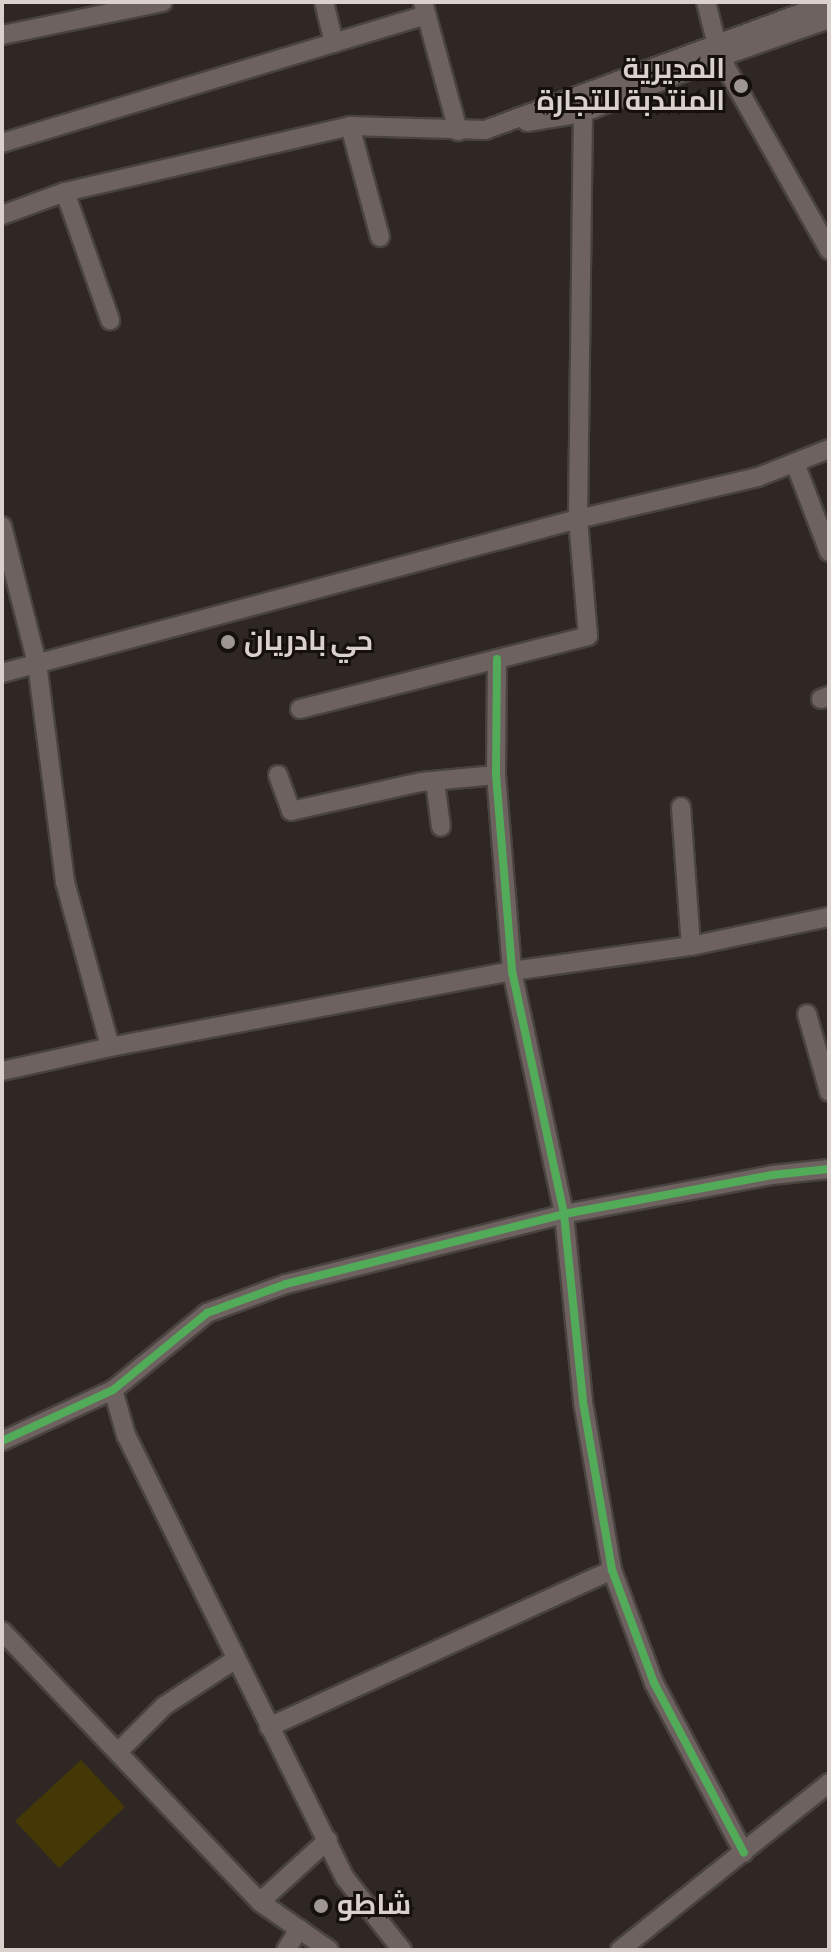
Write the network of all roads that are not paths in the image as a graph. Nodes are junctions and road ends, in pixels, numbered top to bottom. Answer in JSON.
{"nodes":[{"id":1,"x":163,"y":2,"type":"edge"},
{"id":2,"x":324,"y":2,"type":"edge"},
{"id":3,"x":706,"y":2,"type":"edge"},
{"id":4,"x":829,"y":3,"type":"edge"},
{"id":5,"x":424,"y":8,"type":"edge"},
{"id":6,"x":829,"y":19,"type":"edge"},
{"id":7,"x":2,"y":35,"type":"edge"},
{"id":8,"x":334,"y":43,"type":"junction"},
{"id":9,"x":717,"y":50,"type":"junction"},
{"id":10,"x":583,"y":113,"type":"junction"},
{"id":11,"x":350,"y":126,"type":"junction"},
{"id":12,"x":485,"y":130,"type":"junction"},
{"id":13,"x":458,"y":131,"type":"junction"},
{"id":14,"x":2,"y":143,"type":"edge"},
{"id":15,"x":65,"y":192,"type":"junction"},
{"id":16,"x":2,"y":215,"type":"edge"},
{"id":17,"x":380,"y":237,"type":"dead end"},
{"id":18,"x":829,"y":250,"type":"edge"},
{"id":19,"x":110,"y":320,"type":"dead end"},
{"id":20,"x":829,"y":449,"type":"edge"},
{"id":21,"x":795,"y":463,"type":"junction"},
{"id":22,"x":578,"y":519,"type":"junction"},
{"id":23,"x":2,"y":526,"type":"edge"},
{"id":24,"x":829,"y":552,"type":"edge"},
{"id":25,"x":7,"y":561,"type":"edge"},
{"id":26,"x":497,"y":659,"type":"junction"},
{"id":27,"x":37,"y":663,"type":"junction"},
{"id":28,"x":2,"y":673,"type":"edge"},
{"id":29,"x":300,"y":709,"type":"dead end"},
{"id":30,"x":278,"y":775,"type":"dead end"},
{"id":31,"x":496,"y":775,"type":"junction"},
{"id":32,"x":435,"y":781,"type":"junction"},
{"id":33,"x":681,"y":807,"type":"dead end"},
{"id":34,"x":441,"y":827,"type":"dead end"},
{"id":35,"x":829,"y":917,"type":"edge"},
{"id":36,"x":691,"y":946,"type":"junction"},
{"id":37,"x":512,"y":971,"type":"junction"},
{"id":38,"x":807,"y":1014,"type":"dead end"},
{"id":39,"x":110,"y":1047,"type":"junction"},
{"id":40,"x":2,"y":1071,"type":"edge"},
{"id":41,"x":829,"y":1092,"type":"edge"},
{"id":42,"x":829,"y":1169,"type":"edge"},
{"id":43,"x":564,"y":1214,"type":"junction"},
{"id":44,"x":113,"y":1390,"type":"junction"},
{"id":45,"x":2,"y":1441,"type":"edge"},
{"id":46,"x":612,"y":1570,"type":"junction"},
{"id":47,"x":2,"y":1631,"type":"edge"},
{"id":48,"x":236,"y":1659,"type":"junction"},
{"id":49,"x":269,"y":1727,"type":"junction"},
{"id":50,"x":118,"y":1752,"type":"junction"},
{"id":51,"x":829,"y":1783,"type":"edge"},
{"id":52,"x":328,"y":1840,"type":"junction"},
{"id":53,"x":744,"y":1853,"type":"junction"},
{"id":54,"x":260,"y":1902,"type":"junction"},
{"id":55,"x":299,"y":1929,"type":"junction"},
{"id":56,"x":286,"y":1950,"type":"edge"},
{"id":57,"x":329,"y":1950,"type":"edge"},
{"id":58,"x":402,"y":1950,"type":"edge"},
{"id":59,"x":620,"y":1950,"type":"edge"}],
"edges":[{"from":1,"to":7,"type":"street"},
{"from":2,"to":8,"type":"street"},
{"from":3,"to":9,"type":"street"},
{"from":4,"to":9,"type":"street"},
{"from":5,"to":8,"type":"street"},
{"from":5,"to":13,"type":"street"},
{"from":6,"to":9,"type":"street"},
{"from":8,"to":14,"type":"street"},
{"from":9,"to":10,"type":"street"},
{"from":9,"to":12,"type":"street"},
{"from":9,"to":18,"type":"street"},
{"from":10,"to":12,"type":"street"},
{"from":10,"to":22,"type":"street"},
{"from":11,"to":13,"type":"street"},
{"from":11,"to":15,"type":"street"},
{"from":11,"to":17,"type":"street"},
{"from":12,"to":13,"type":"street"},
{"from":15,"to":16,"type":"street"},
{"from":15,"to":19,"type":"street"},
{"from":20,"to":21,"type":"street"},
{"from":21,"to":22,"type":"street"},
{"from":21,"to":24,"type":"street"},
{"from":22,"to":26,"type":"street"},
{"from":22,"to":27,"type":"street"},
{"from":23,"to":25,"type":"street"},
{"from":25,"to":27,"type":"street"},
{"from":26,"to":29,"type":"street"},
{"from":26,"to":31,"type":"street"},
{"from":27,"to":28,"type":"street"},
{"from":27,"to":39,"type":"street"},
{"from":30,"to":32,"type":"street"},
{"from":31,"to":32,"type":"street"},
{"from":31,"to":37,"type":"street"},
{"from":32,"to":34,"type":"street"},
{"from":33,"to":36,"type":"street"},
{"from":35,"to":36,"type":"street"},
{"from":36,"to":37,"type":"street"},
{"from":37,"to":39,"type":"street"},
{"from":37,"to":43,"type":"street"},
{"from":38,"to":41,"type":"street"},
{"from":39,"to":40,"type":"street"},
{"from":42,"to":43,"type":"street"},
{"from":43,"to":44,"type":"street"},
{"from":43,"to":46,"type":"street"},
{"from":44,"to":45,"type":"street"},
{"from":44,"to":48,"type":"street"},
{"from":46,"to":49,"type":"street"},
{"from":46,"to":53,"type":"street"},
{"from":47,"to":50,"type":"street"},
{"from":48,"to":49,"type":"street"},
{"from":48,"to":50,"type":"street"},
{"from":49,"to":52,"type":"street"},
{"from":50,"to":54,"type":"street"},
{"from":51,"to":53,"type":"street"},
{"from":52,"to":54,"type":"street"},
{"from":52,"to":58,"type":"street"},
{"from":53,"to":59,"type":"street"},
{"from":54,"to":55,"type":"street"},
{"from":55,"to":56,"type":"street"},
{"from":55,"to":57,"type":"street"}]}
